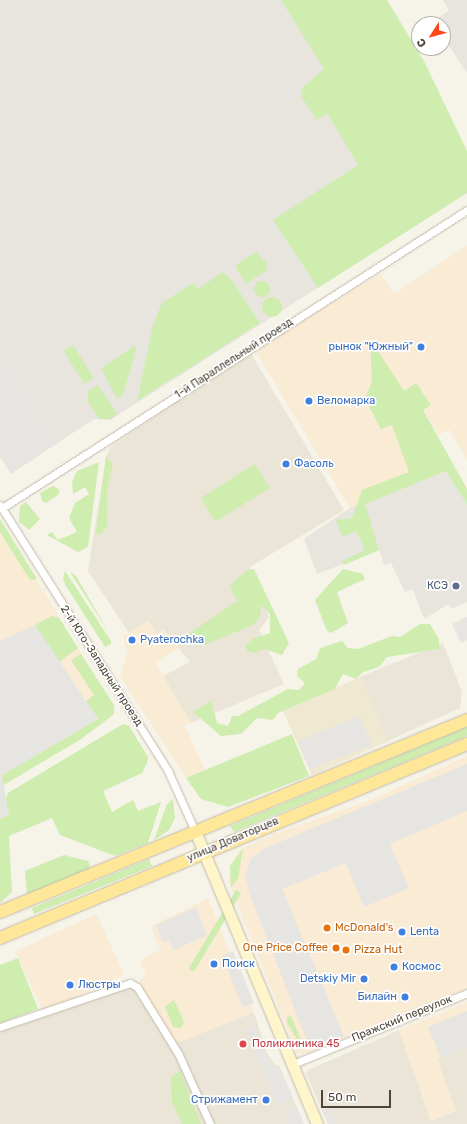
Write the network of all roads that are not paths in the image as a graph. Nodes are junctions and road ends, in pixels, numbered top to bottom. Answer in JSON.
{"nodes":[{"id":1,"x":467,"y":210,"type":"edge"},
{"id":2,"x":1,"y":506,"type":"edge"},
{"id":3,"x":467,"y":720,"type":"edge"},
{"id":4,"x":467,"y":744,"type":"edge"},
{"id":5,"x":195,"y":831,"type":"junction"},
{"id":6,"x":204,"y":852,"type":"junction"},
{"id":7,"x":0,"y":912,"type":"edge"},
{"id":8,"x":0,"y":938,"type":"edge"},
{"id":9,"x":467,"y":993,"type":"edge"},
{"id":10,"x":0,"y":1027,"type":"edge"},
{"id":11,"x":294,"y":1064,"type":"junction"},
{"id":12,"x":210,"y":1124,"type":"edge"},
{"id":13,"x":317,"y":1124,"type":"edge"}],
"edges":[{"from":1,"to":2,"type":"street","name":"1-й Параллельный проезд"},
{"from":2,"to":5,"type":"street","name":"2-й Юго-Западный проезд"},
{"from":3,"to":5,"type":"main road","name":"улица Доваторцев"},
{"from":4,"to":6,"type":"main road","name":"улица Доваторцев"},
{"from":5,"to":6,"type":"main road"},
{"from":5,"to":7,"type":"main road","name":"улица Доваторцев"},
{"from":6,"to":8,"type":"main road","name":"улица Доваторцев"},
{"from":6,"to":11,"type":"main road"},
{"from":9,"to":11,"type":"street","name":"Пражский переулок"},
{"from":10,"to":12,"type":"street"},
{"from":11,"to":13,"type":"main road"}]}
